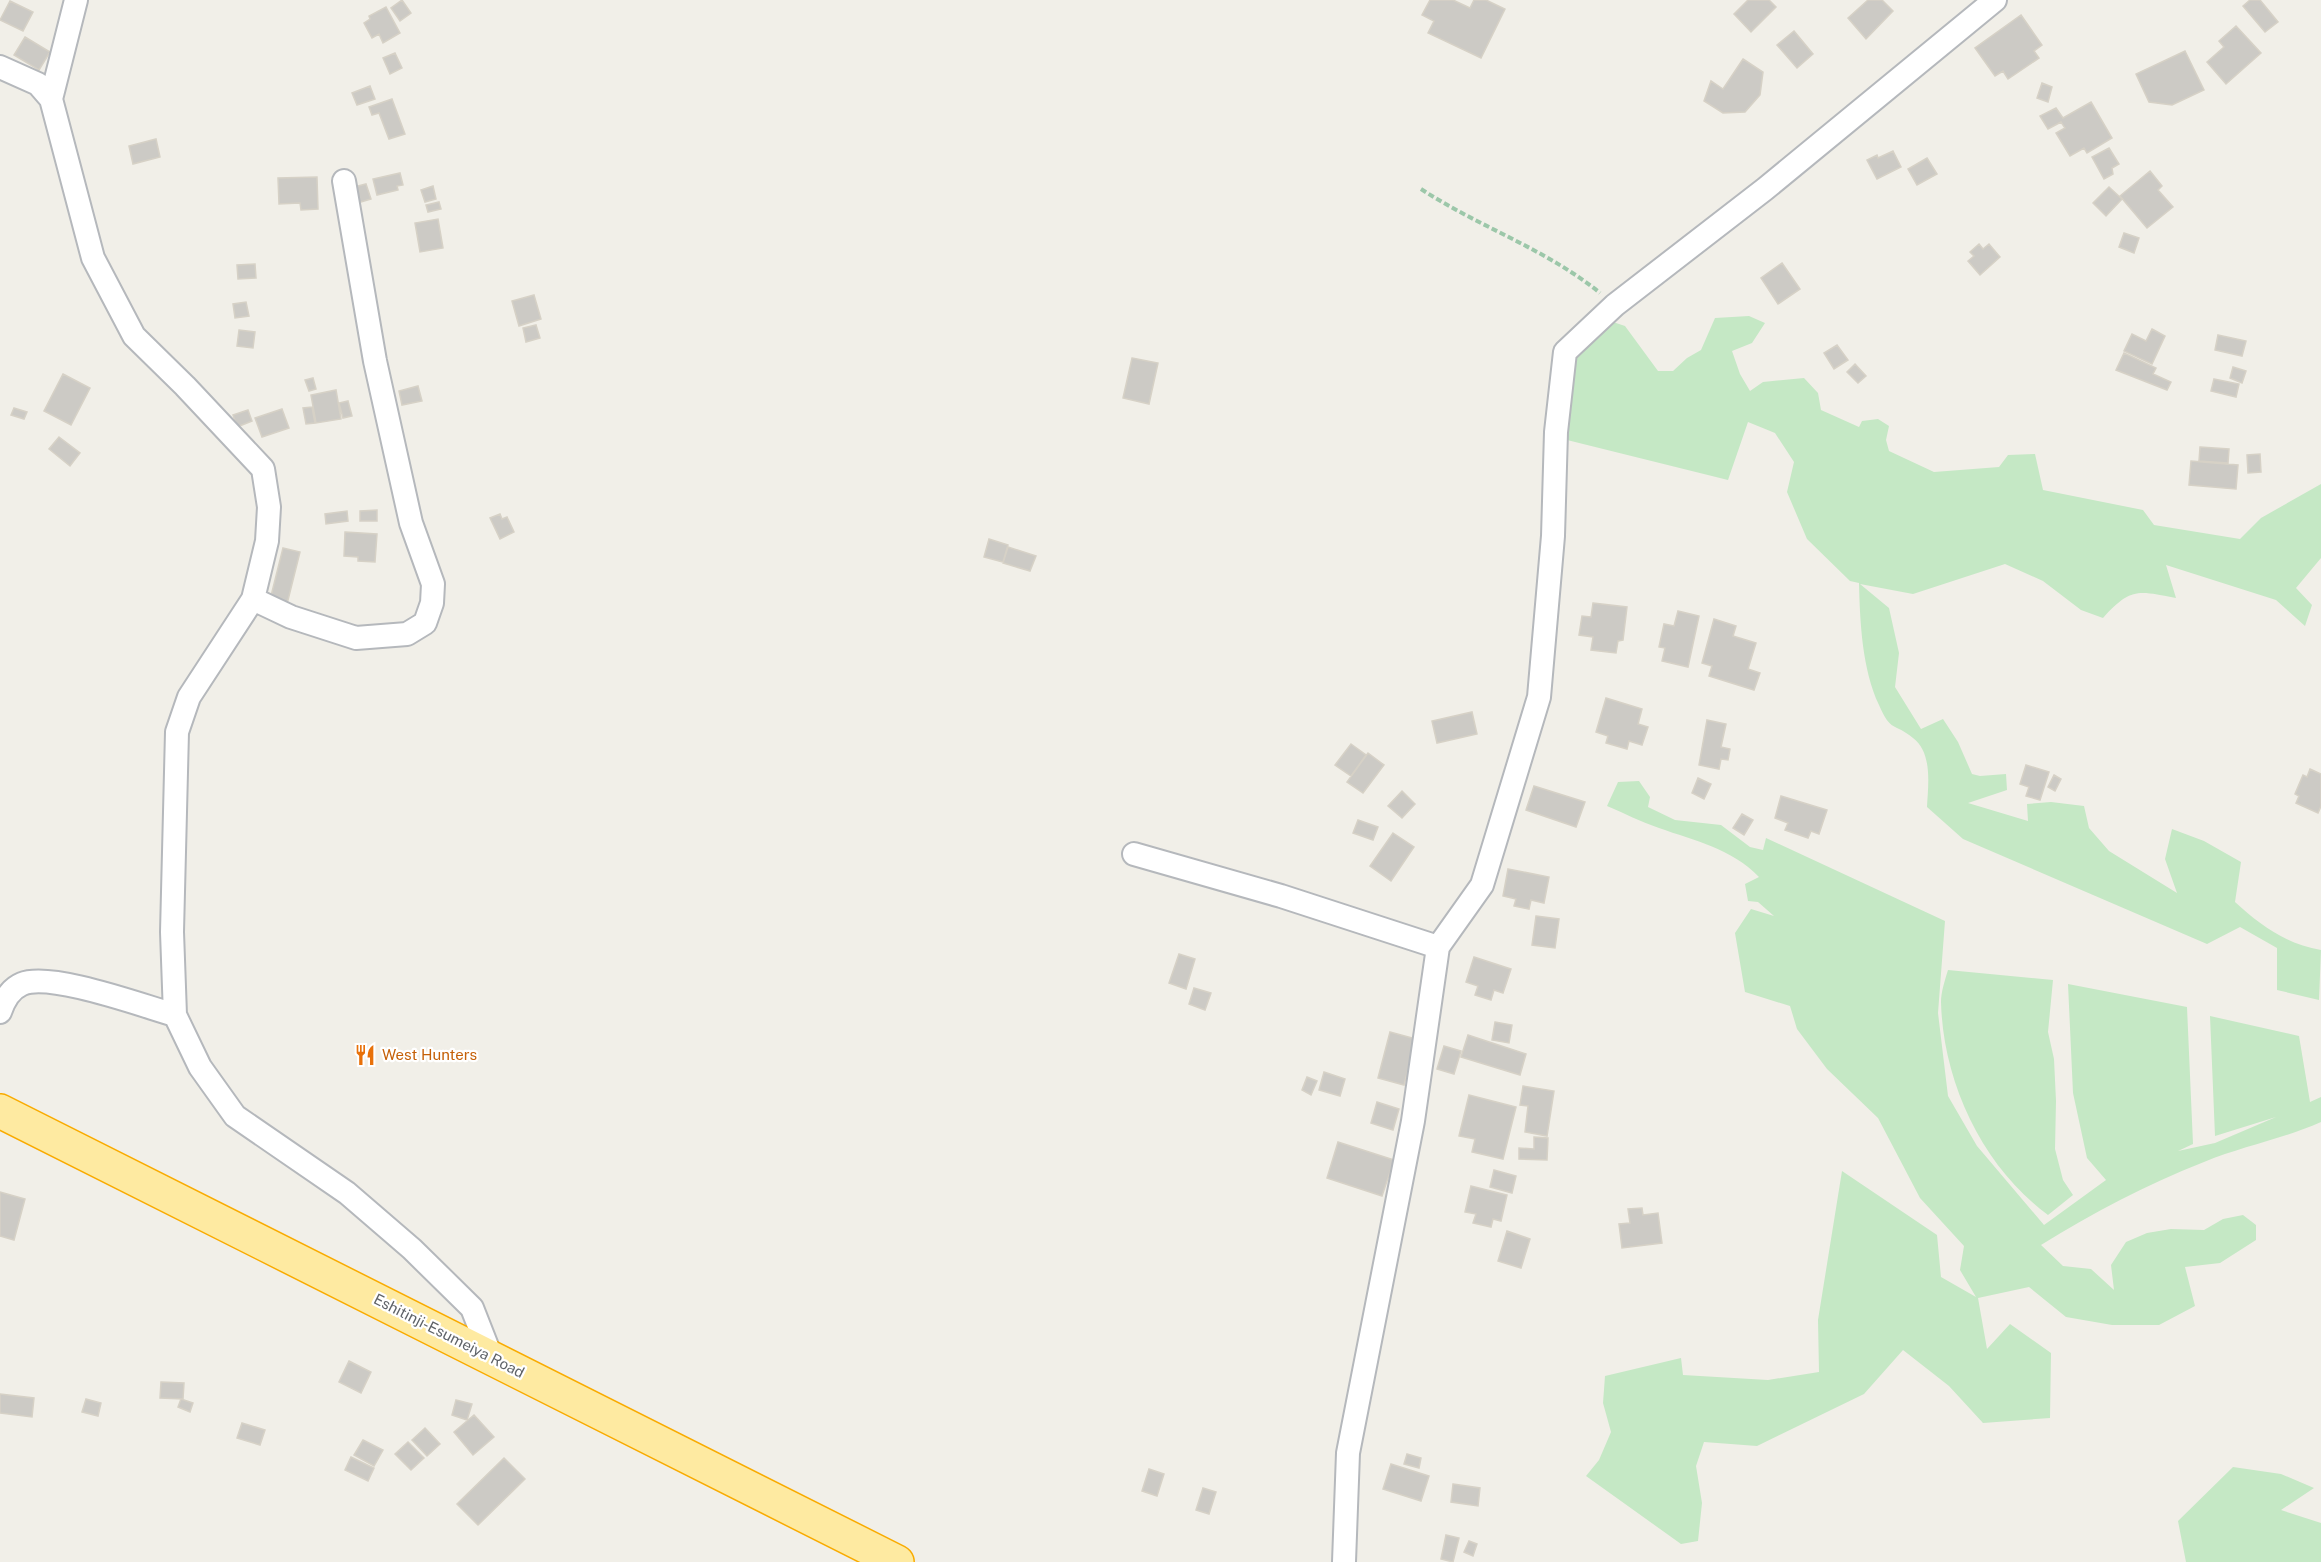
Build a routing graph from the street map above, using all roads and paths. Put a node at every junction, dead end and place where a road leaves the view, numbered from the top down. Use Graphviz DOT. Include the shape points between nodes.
graph roads {
  1 [pos="76,0"];
  2 [pos="1995,0"];
  3 [pos="0,67"];
  4 [pos="51,99"];
  5 [pos="344,181"];
  6 [pos="1422,189"];
  7 [pos="1615,305"];
  8 [pos="253,599"];
  9 [pos="1134,854"];
  10 [pos="1438,947"];
  11 [pos="0,1012"];
  12 [pos="175,1015"];
  13 [pos="0,1111"];
  14 [pos="492,1359"];
  15 [pos="897,1562"];
  16 [pos="1344,1562"];
  1 -- 4 [label="street"];
  2 -- 7 [label="street" via="1765,189"];
  3 -- 4 [label="street" via="38,84"];
  4 -- 8 [label="street" via="93,258 134,336 263,469 269,507 267,541"];
  5 -- 8 [label="street" via="375,361 411,523 433,584 432,603 425,623 407,634 356,638 291,617"];
  6 -- 7 [label="path" via="1547,256"];
  7 -- 10 [label="street" via="1565,352 1539,697 1482,885"];
  8 -- 12 [label="street" via="189,697 177,732 172,932"];
  9 -- 10 [label="street"];
  10 -- 16 [label="street" via="1413,1121 1348,1453"];
  11 -- 12 [label="street" via="12,990 25,983 71,984"];
  12 -- 14 [label="street" via="200,1067 235,1116 347,1193 412,1249 472,1308"];
  13 -- 14 [label="highway, Eshitinji-Esumeiya Road"];
  14 -- 15 [label="highway, Eshitinji-Esumeiya Road"];
}
